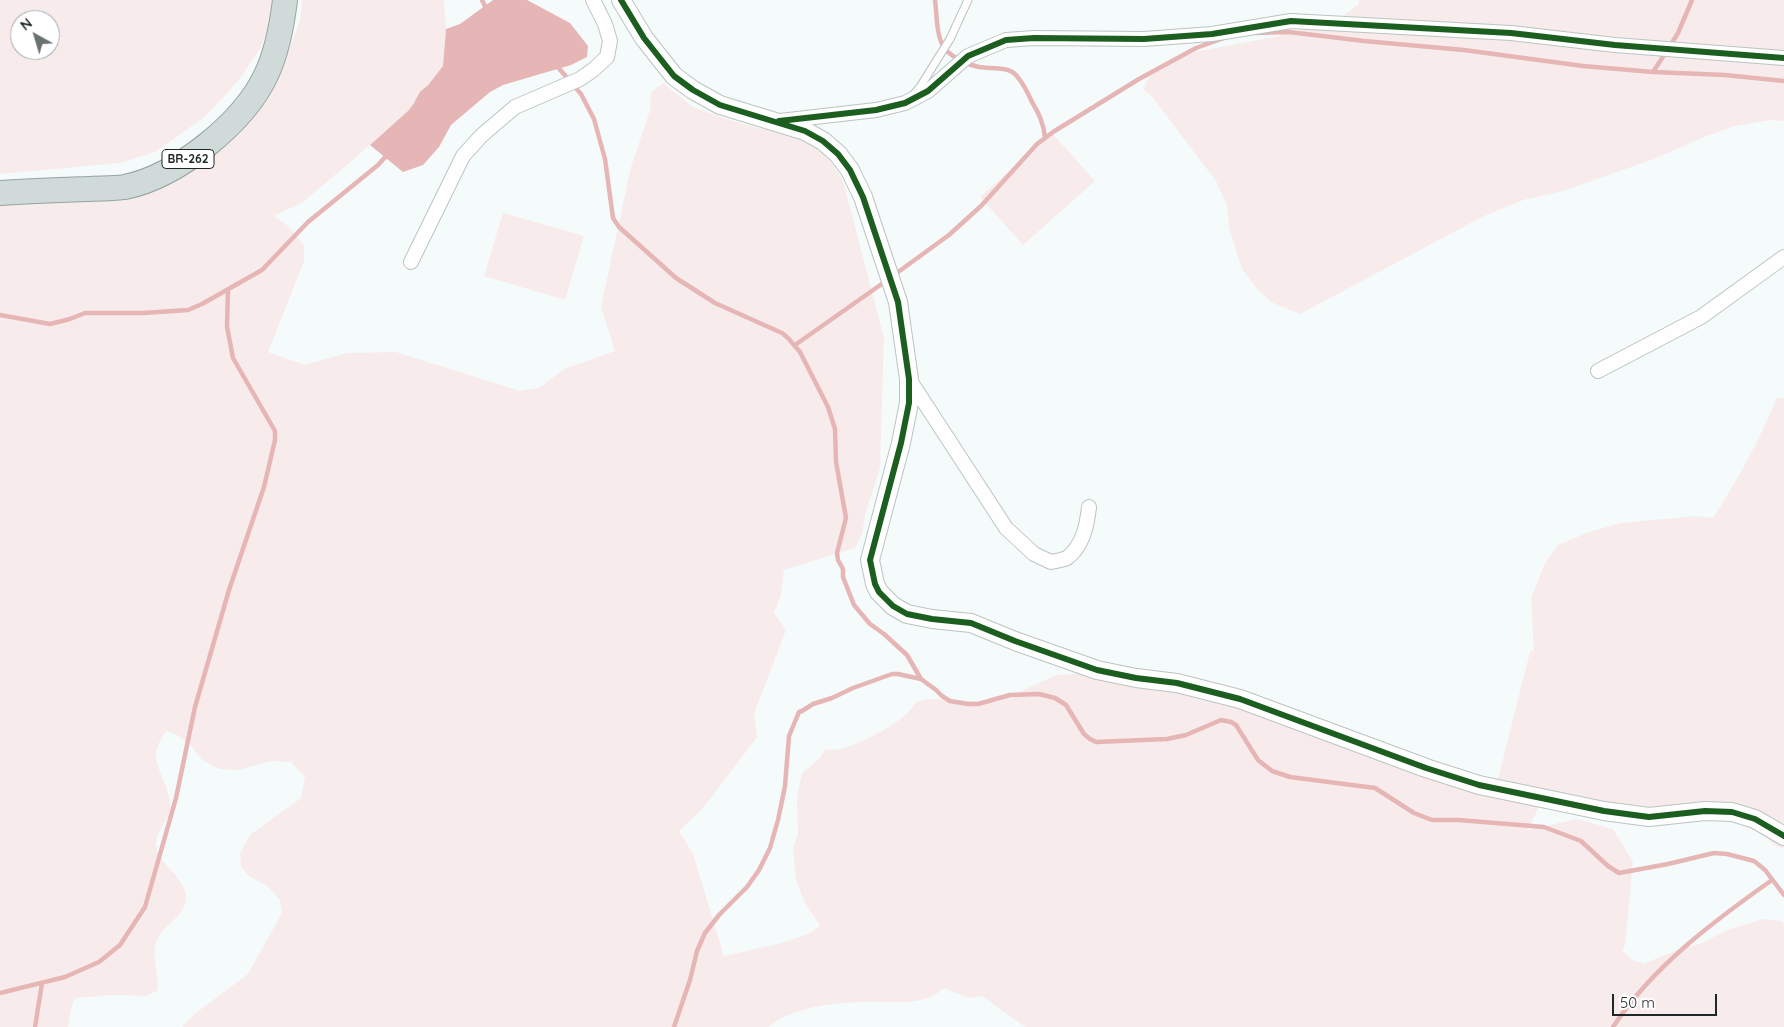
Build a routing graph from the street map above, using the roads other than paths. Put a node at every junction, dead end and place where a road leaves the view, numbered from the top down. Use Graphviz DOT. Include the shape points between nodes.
graph roads {
  1 [pos="285,0"];
  2 [pos="593,0"];
  3 [pos="621,0"];
  4 [pos="968,0"];
  5 [pos="1784,58"];
  6 [pos="905,103"];
  7 [pos="774,122"];
  8 [pos="0,193"];
  9 [pos="1784,257"];
  10 [pos="411,262"];
  11 [pos="1598,371"];
  12 [pos="909,379"];
  13 [pos="1089,507"];
  14 [pos="1784,836"];
  1 -- 8 [label="highway, BR-262" via="282,24 266,74 245,107 211,142 190,158 161,175 125,187"];
  2 -- 10 [label="street" via="610,41 607,57 580,79 515,107 481,136 463,156"];
  3 -- 7 [label="street" via="644,38 674,76 720,105"];
  4 -- 6 [label="lane" via="935,63"];
  5 -- 6 [label="street" via="1511,33 1291,21 1212,34 1144,39 1006,40 968,56 928,91"];
  6 -- 7 [label="street" via="876,110"];
  7 -- 12 [label="street" via="824,141 850,170 863,197 898,302"];
  9 -- 11 [label="street" via="1701,317"];
  12 -- 13 [label="street" via="1006,528 1034,554 1051,562 1066,558 1087,528"];
  12 -- 14 [label="street" via="901,443 870,560 879,592 892,606 907,614 971,623 1097,670 1177,683 1240,699 1479,785 1649,817 1705,811 1732,812 1755,819"];
}
